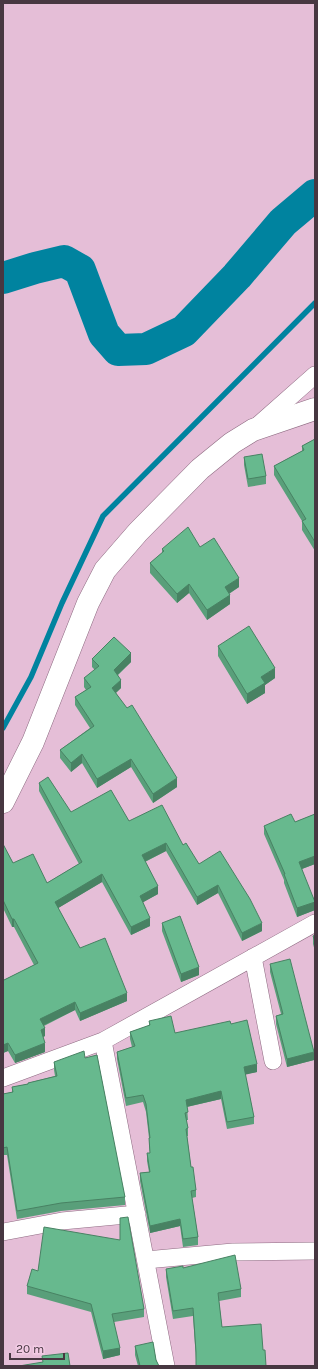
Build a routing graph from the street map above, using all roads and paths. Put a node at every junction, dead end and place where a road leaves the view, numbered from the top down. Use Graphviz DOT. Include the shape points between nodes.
graph roads {
  1 [pos="315,374"];
  2 [pos="315,409"];
  3 [pos="253,430"];
  4 [pos="3,802"];
  5 [pos="315,923"];
  6 [pos="253,957"];
  7 [pos="103,1041"];
  8 [pos="273,1061"];
  9 [pos="3,1078"];
  10 [pos="137,1214"];
  11 [pos="3,1232"];
  12 [pos="315,1251"];
  13 [pos="146,1260"];
  14 [pos="166,1366"];
  1 -- 3 [label="street"];
  2 -- 3 [label="street"];
  3 -- 4 [label="street" via="200,469 138,532 106,570 88,602 33,742"];
  5 -- 6 [label="street"];
  6 -- 7 [label="street"];
  6 -- 8 [label="street"];
  7 -- 9 [label="street"];
  7 -- 10 [label="street"];
  10 -- 11 [label="street" via="62,1220"];
  10 -- 13 [label="street"];
  12 -- 13 [label="street" via="233,1252"];
  13 -- 14 [label="street"];
}
